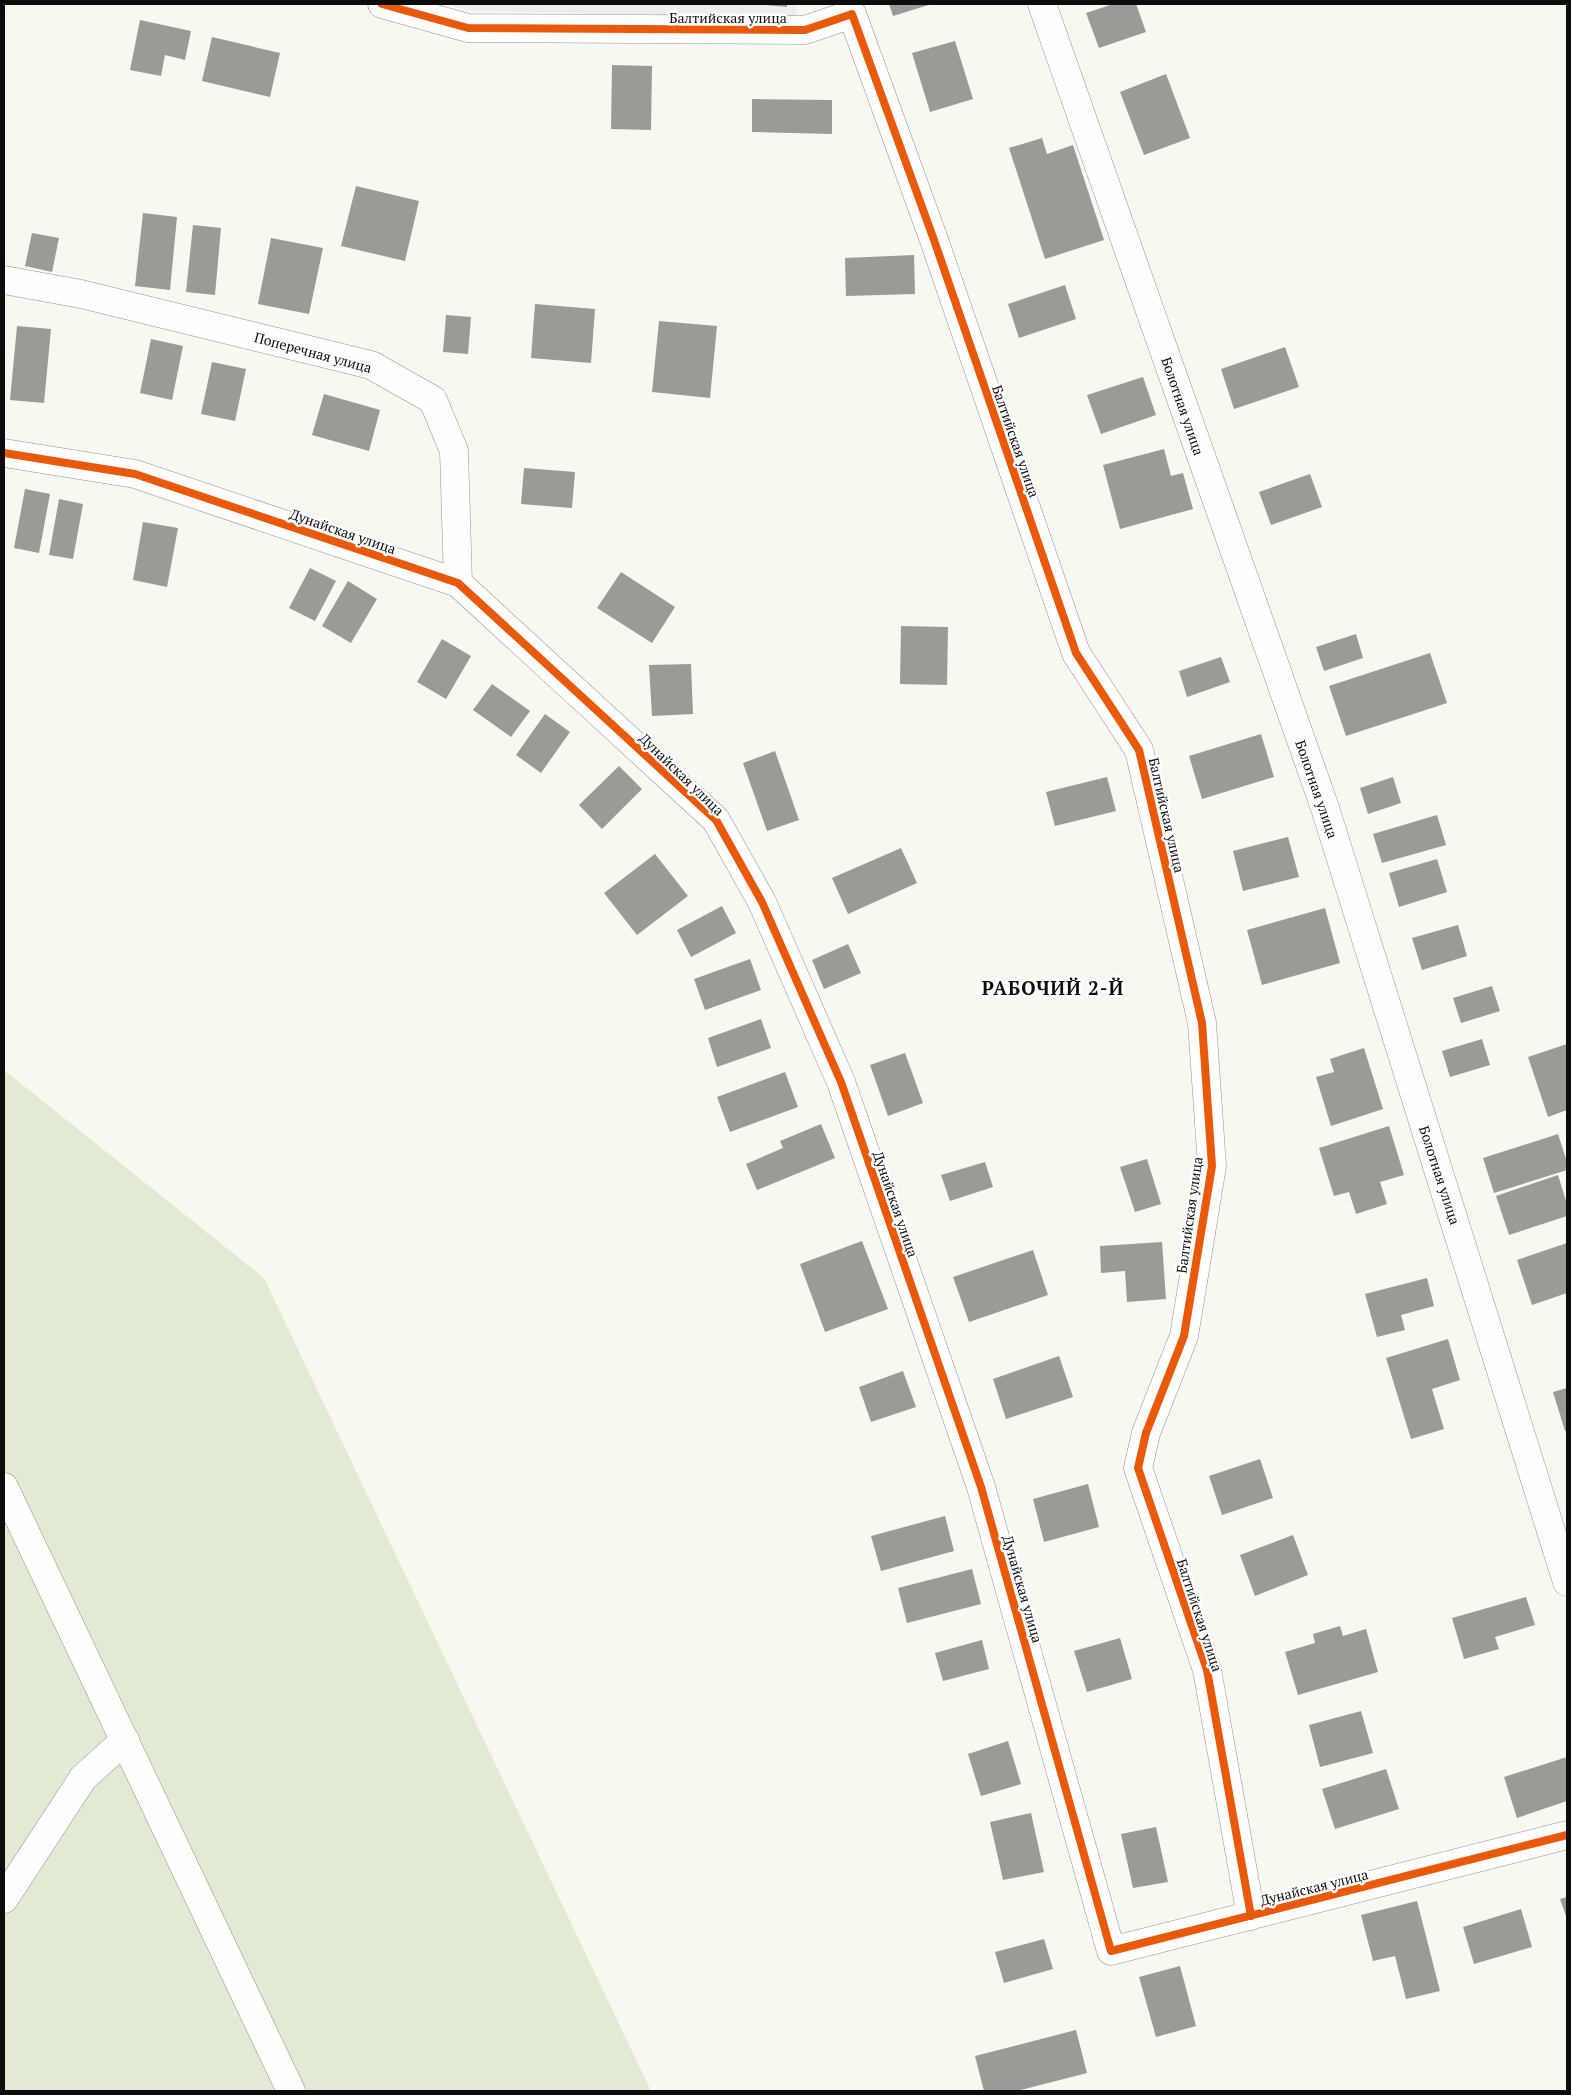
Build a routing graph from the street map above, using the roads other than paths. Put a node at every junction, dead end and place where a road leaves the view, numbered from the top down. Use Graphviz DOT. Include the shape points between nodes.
graph roads {
  1 [pos="382,4"];
  2 [pos="1042,4"];
  3 [pos="851,9"];
  4 [pos="4,280"];
  5 [pos="4,453"];
  6 [pos="458,583"];
  7 [pos="4,1487"];
  8 [pos="1567,1582"];
  9 [pos="125,1740"];
  10 [pos="1567,1835"];
  11 [pos="4,1899"];
  12 [pos="1251,1916"];
  13 [pos="291,2091"];
  1 -- 3 [label="street, Балтийская улица" via="468,28 804,30"];
  2 -- 8 [label="street, Болотная улица" via="1324,808"];
  3 -- 12 [label="street, Балтийская улица" via="1076,653 1139,750 1202,1023 1212,1166 1184,1336 1146,1433 1138,1468 1207,1670"];
  4 -- 6 [label="street, Поперечная улица" via="81,294 371,366 433,400 454,451"];
  5 -- 6 [label="street, Дунайская улица" via="134,474"];
  6 -- 12 [label="street, Дунайская улица" via="716,820 762,902 841,1082 981,1486 1112,1951"];
  7 -- 9 [label="street"];
  9 -- 11 [label="street" via="83,1778"];
  9 -- 13 [label="street"];
  10 -- 12 [label="street, Дунайская улица"];
}
